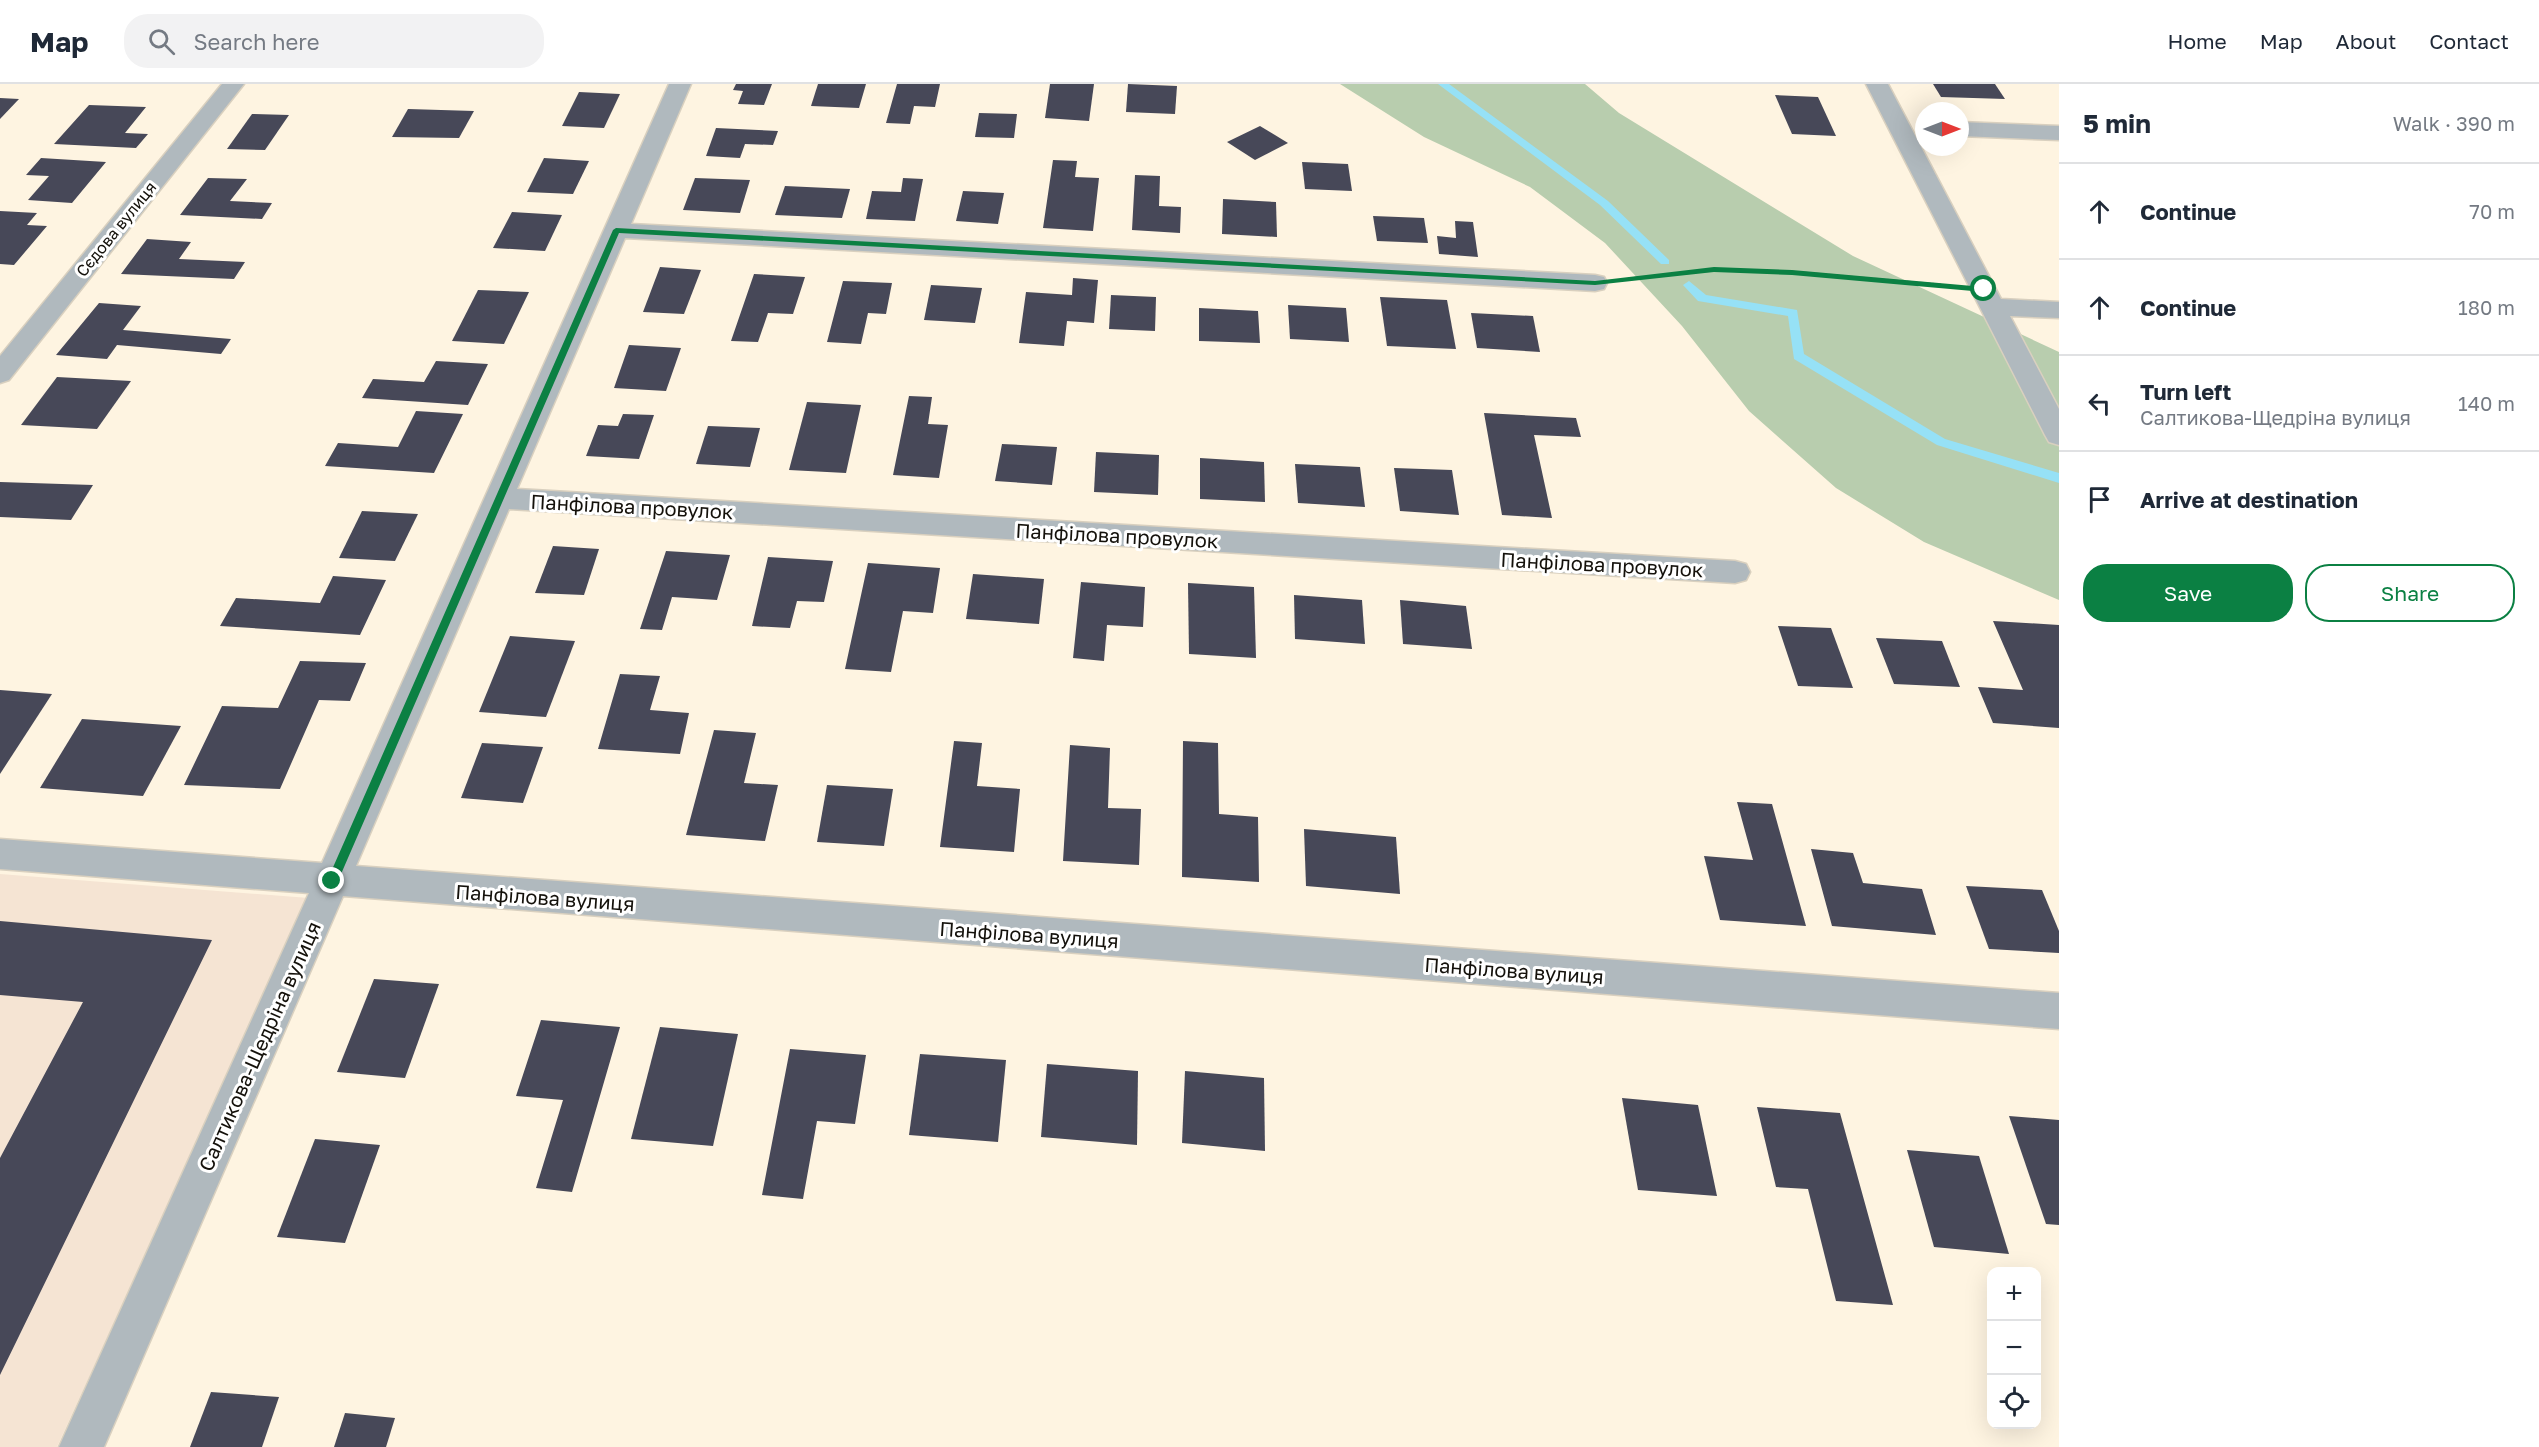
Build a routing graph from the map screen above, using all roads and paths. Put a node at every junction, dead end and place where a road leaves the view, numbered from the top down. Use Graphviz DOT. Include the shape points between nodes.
graph roads {
  1 [pos="233,84"];
  2 [pos="680,84"];
  3 [pos="1877,84"];
  4 [pos="1901,127"];
  5 [pos="1915,128"];
  6 [pos="1969,129"];
  7 [pos="2059,133"];
  8 [pos="616,230"];
  9 [pos="1595,283"];
  10 [pos="1989,298"];
  11 [pos="2059,310"];
  12 [pos="3,366"];
  13 [pos="2059,435"];
  14 [pos="499,498"];
  15 [pos="1734,572"];
  16 [pos="0,854"];
  17 [pos="332,881"];
  18 [pos="2059,1011"];
  19 [pos="81,1447"];
  1 -- 12 [label="street, Сєдова вулиця"];
  2 -- 8 [label="street, Салтикова-Щедріна вулиця"];
  3 -- 4 [label="street"];
  4 -- 5 [label="street"];
  4 -- 10 [label="street"];
  6 -- 7 [label="street"];
  8 -- 9 [label="street"];
  8 -- 14 [label="street, Салтикова-Щедріна вулиця"];
  9 -- 10 [label="path" via="1714,270 1792,272"];
  10 -- 11 [label="street"];
  10 -- 13 [label="street"];
  14 -- 15 [label="street, Панфілова провулок"];
  14 -- 17 [label="street, Салтикова-Щедріна вулиця"];
  16 -- 17 [label="street, Панфілова вулиця"];
  17 -- 18 [label="street, Панфілова вулиця"];
  17 -- 19 [label="street, Салтикова-Щедріна вулиця"];
}
